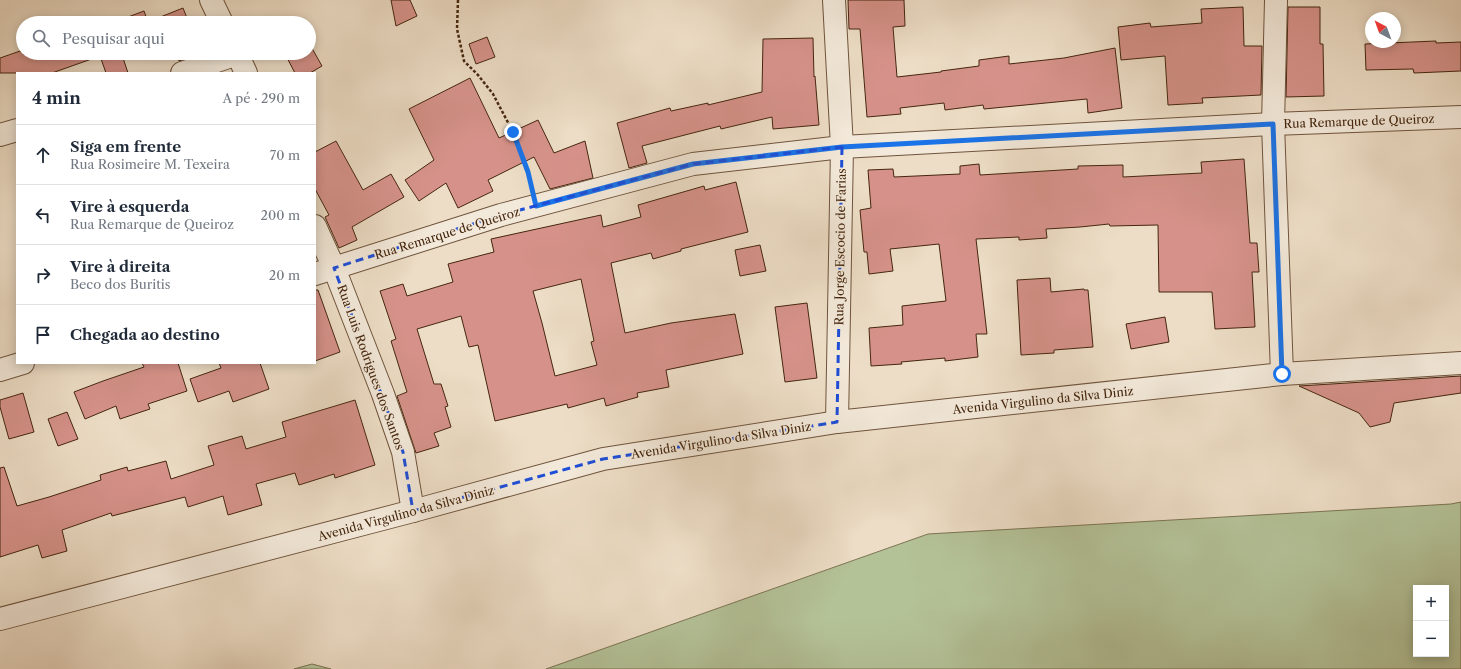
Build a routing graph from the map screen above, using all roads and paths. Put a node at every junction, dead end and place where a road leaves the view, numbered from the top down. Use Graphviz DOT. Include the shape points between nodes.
graph roads {
  1 [pos="211,0"];
  2 [pos="458,0"];
  3 [pos="834,0"];
  4 [pos="1276,0"];
  5 [pos="219,16"];
  6 [pos="240,60"];
  7 [pos="186,72"];
  8 [pos="1461,117"];
  9 [pos="1273,124"];
  10 [pos="16,130"];
  11 [pos="0,135"];
  12 [pos="842,147"];
  13 [pos="536,206"];
  14 [pos="316,231"];
  15 [pos="324,271"];
  16 [pos="1461,363"];
  17 [pos="20,364"];
  18 [pos="0,370"];
  19 [pos="1282,374"];
  20 [pos="837,422"];
  21 [pos="413,512"];
  22 [pos="0,619"];
  1 -- 5 [label="street"];
  2 -- 13 [label="path" via="457,29 464,61 493,94 513,132 528,172"];
  3 -- 12 [label="street, Rua Jorge Escocio de Farias"];
  4 -- 9 [label="street"];
  6 -- 7 [label="street"];
  8 -- 9 [label="street, Rua Remarque de Queiroz"];
  9 -- 12 [label="street, Rua Remarque de Queiroz"];
  9 -- 19 [label="street"];
  10 -- 11 [label="street"];
  12 -- 13 [label="street, Rua Remarque de Queiroz" via="693,164"];
  12 -- 20 [label="street, Rua Jorge Escocio de Farias"];
  13 -- 15 [label="street, Rua Remarque de Queiroz"];
  14 -- 15 [label="street, Rua Luis Rodrigues dos Santos"];
  15 -- 21 [label="street, Rua Luis Rodrigues dos Santos" via="383,394 403,452"];
  16 -- 19 [label="street, Avenida Virgulino da Silva Diniz"];
  17 -- 18 [label="street"];
  19 -- 20 [label="street, Avenida Virgulino da Silva Diniz"];
  20 -- 21 [label="street, Avenida Virgulino da Silva Diniz" via="603,459"];
  21 -- 22 [label="street, Avenida Virgulino da Silva Diniz"];
}
